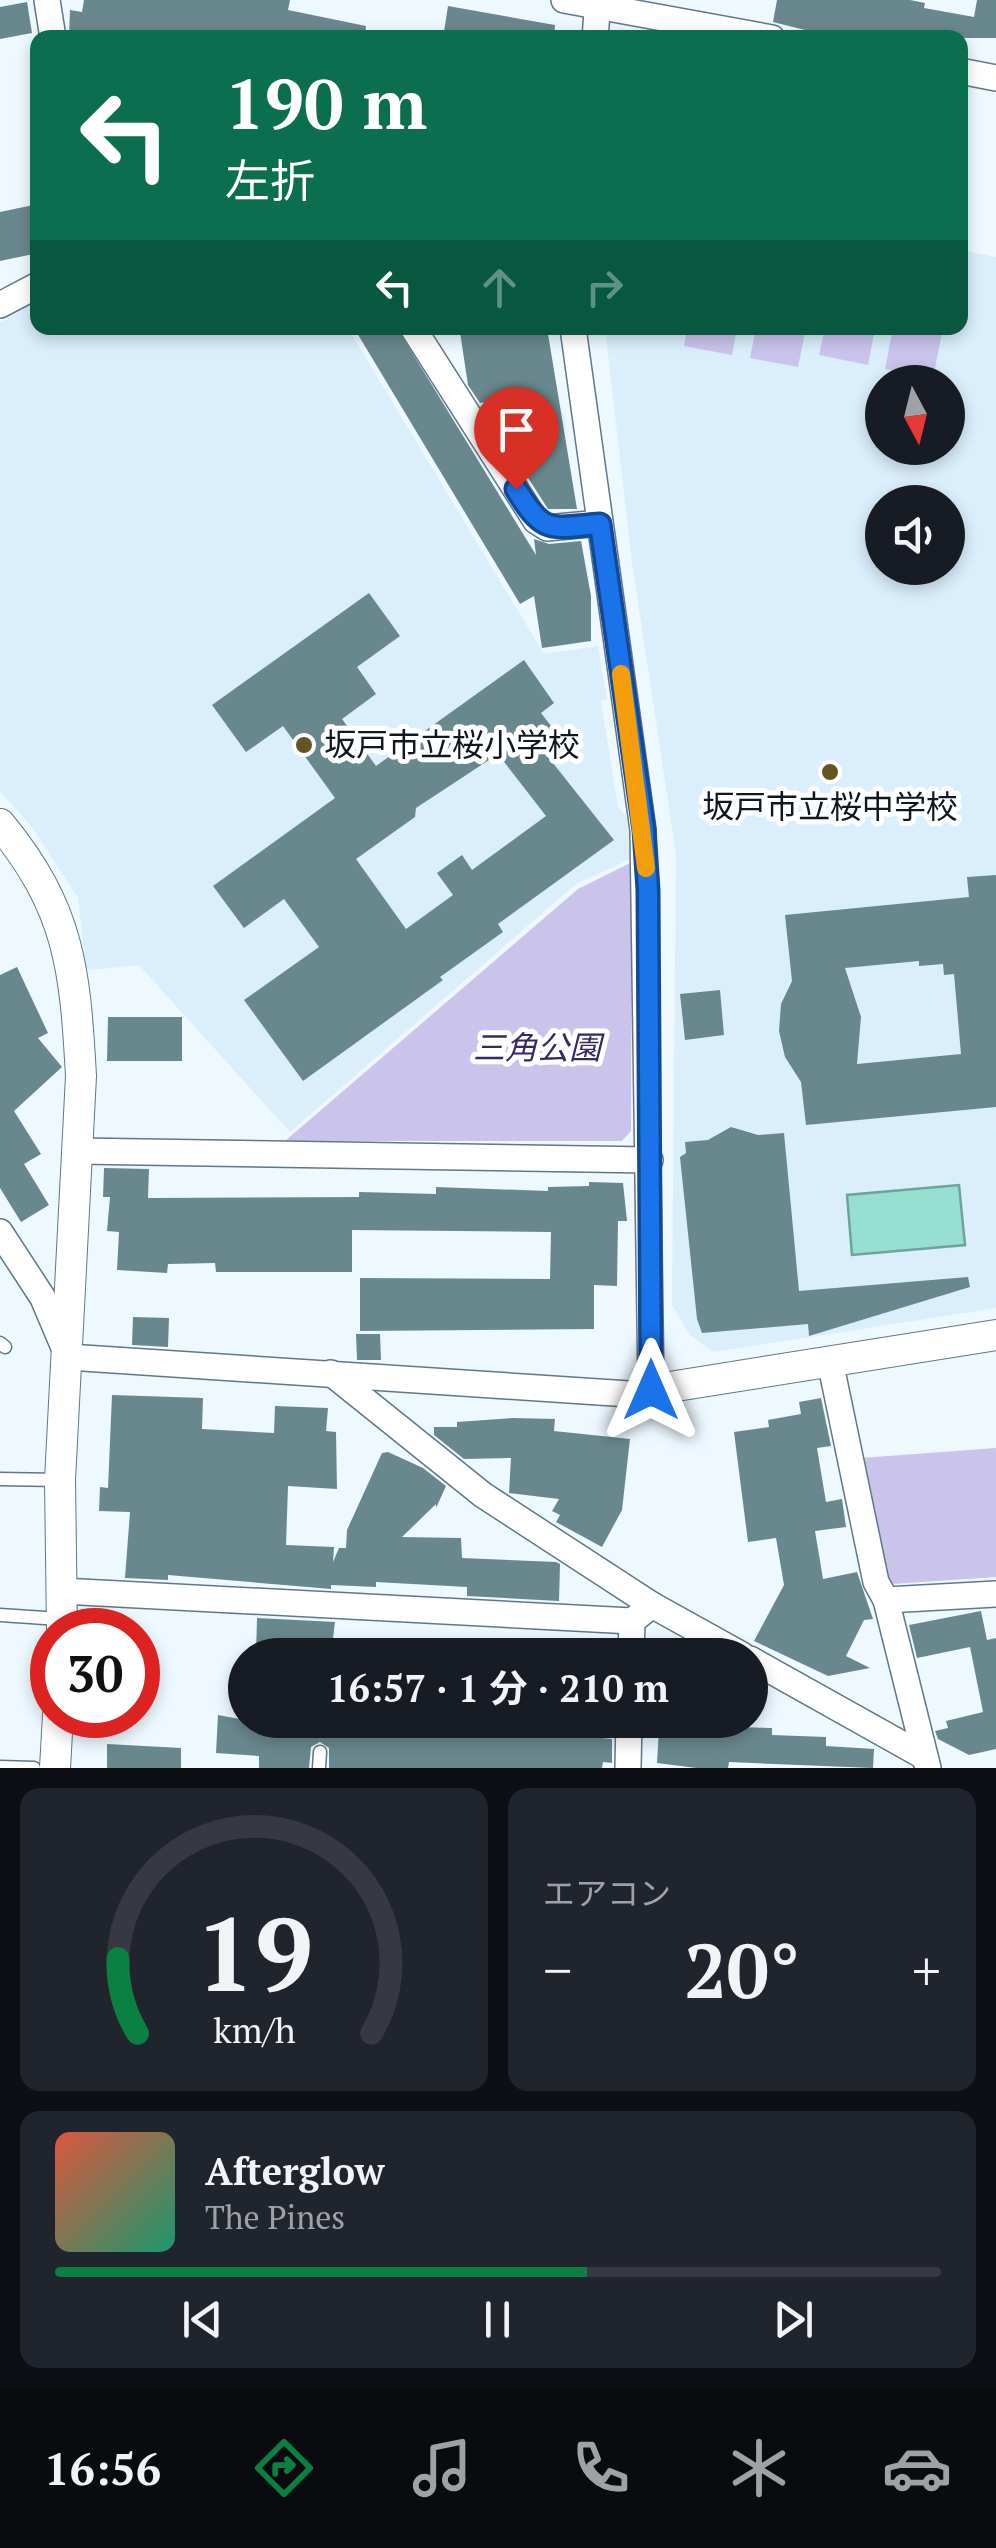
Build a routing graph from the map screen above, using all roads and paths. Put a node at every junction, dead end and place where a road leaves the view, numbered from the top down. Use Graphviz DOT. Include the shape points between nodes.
graph roads {
  1 [pos="47,0"];
  2 [pos="564,0"];
  3 [pos="597,3"];
  4 [pos="53,30"];
  5 [pos="595,30"];
  6 [pos="732,30"];
  7 [pos="968,73"];
  8 [pos="996,78"];
  9 [pos="30,289"];
  10 [pos="0,305"];
  11 [pos="418,335"];
  12 [pos="574,335"];
  13 [pos="600,524"];
  14 [pos="0,824"];
  15 [pos="78,1151"];
  16 [pos="650,1160"];
  17 [pos="0,1232"];
  18 [pos="996,1335"];
  19 [pos="68,1357"];
  20 [pos="830,1360"];
  21 [pos="331,1373"];
  22 [pos="651,1390"];
  23 [pos="0,1478"];
  24 [pos="60,1480"];
  25 [pos="996,1594"];
  26 [pos="886,1600"];
  27 [pos="62,1608"];
  28 [pos="160,1613"];
  29 [pos="642,1613"];
  30 [pos="30,1615"];
  31 [pos="0,1616"];
  32 [pos="635,1638"];
  33 [pos="702,1638"];
  34 [pos="768,1669"];
  35 [pos="57,1738"];
  36 [pos="629,1738"];
  37 [pos="320,1752"];
  38 [pos="927,1762"];
  39 [pos="0,1767"];
  40 [pos="34,1768"];
  41 [pos="56,1768"];
  42 [pos="319,1768"];
  43 [pos="628,1768"];
  1 -- 4 [label="street"];
  2 -- 3 [label="street"];
  3 -- 5 [label="street"];
  3 -- 6 [label="street"];
  7 -- 8 [label="street"];
  9 -- 10 [label="street"];
  11 -- 13 [label="street" via="536,521 547,528"];
  12 -- 13 [label="street"];
  13 -- 16 [label="street" via="644,830"];
  14 -- 15 [label="street" via="49,891 62,926 78,1024"];
  15 -- 16 [label="street"];
  15 -- 19 [label="street"];
  16 -- 22 [label="street"];
  17 -- 19 [label="street" via="43,1298"];
  18 -- 20 [label="street"];
  19 -- 21 [label="street"];
  19 -- 24 [label="street"];
  20 -- 22 [label="street"];
  20 -- 26 [label="street" via="876,1582"];
  21 -- 22 [label="street" via="628,1394"];
  21 -- 29 [label="street"];
  23 -- 24 [label="lane"];
  24 -- 27 [label="street"];
  25 -- 26 [label="street"];
  26 -- 38 [label="street"];
  28 -- 29 [label="street"];
  29 -- 32 [label="street"];
  29 -- 33 [label="street"];
  30 -- 31 [label="lane"];
  34 -- 38 [label="street"];
  35 -- 41 [label="street"];
  36 -- 43 [label="street"];
  37 -- 42 [label="lane"];
  39 -- 40 [label="lane"];
}
